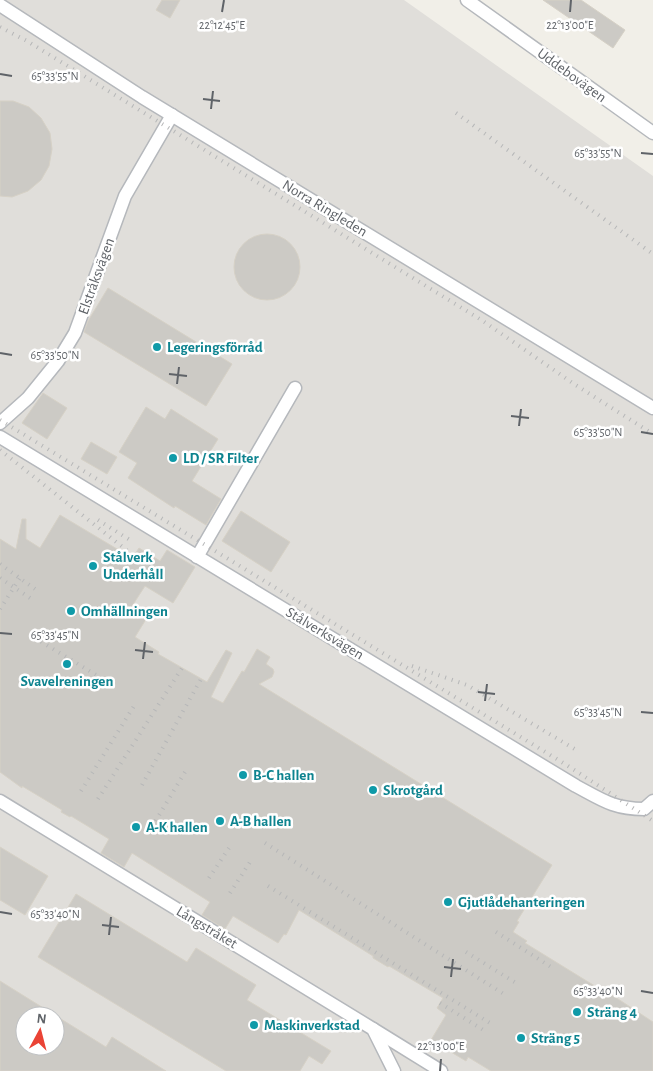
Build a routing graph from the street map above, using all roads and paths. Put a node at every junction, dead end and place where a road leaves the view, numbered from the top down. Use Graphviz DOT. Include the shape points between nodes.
graph roads {
  1 [pos="467,0"];
  2 [pos="0,5"];
  3 [pos="172,115"];
  4 [pos="653,133"];
  5 [pos="295,388"];
  6 [pos="653,408"];
  7 [pos="0,423"];
  8 [pos="0,438"];
  9 [pos="197,556"];
  10 [pos="0,801"];
  11 [pos="653,801"];
  12 [pos="373,1028"];
  13 [pos="394,1071"];
  14 [pos="441,1071"];
  1 -- 4 [label="street, Uddebovägen"];
  2 -- 3 [label="street, Norra Ringleden"];
  3 -- 6 [label="street, Norra Ringleden"];
  3 -- 7 [label="street, Elstråksvägen" via="125,196 75,333 58,361 28,398"];
  5 -- 9 [label="street"];
  8 -- 9 [label="street, Stålverksvägen"];
  9 -- 11 [label="street, Stålverksvägen" via="607,803 628,809 644,809"];
  10 -- 12 [label="street, Långstråket"];
  12 -- 13 [label="street"];
  12 -- 14 [label="street, Långstråket"];
}
